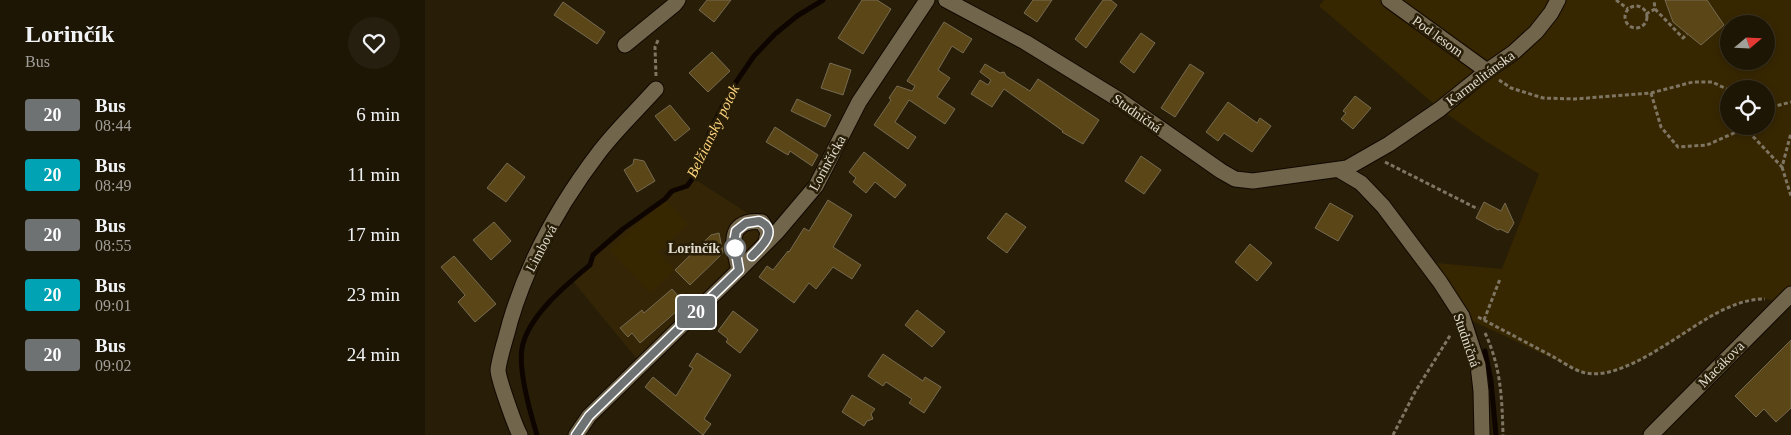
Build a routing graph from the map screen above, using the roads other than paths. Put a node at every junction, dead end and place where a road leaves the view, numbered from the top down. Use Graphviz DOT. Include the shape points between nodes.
graph roads {
  1 [pos="678,0"];
  2 [pos="927,0"];
  3 [pos="946,0"];
  4 [pos="1389,0"];
  5 [pos="1558,0"];
  6 [pos="625,45"];
  7 [pos="1487,71"];
  8 [pos="656,89"];
  9 [pos="1389,144"];
  10 [pos="1339,170"];
  11 [pos="766,242"];
  12 [pos="739,270"];
  13 [pos="1786,299"];
  14 [pos="519,435"];
  15 [pos="576,435"];
  16 [pos="1482,435"];
  17 [pos="1651,435"];
  1 -- 6 [label="street"];
  2 -- 11 [label="street, Lorinčícka" via="859,102 816,186"];
  3 -- 10 [label="street, Studničná" via="1025,42 1121,101 1235,179 1253,181"];
  4 -- 7 [label="street, Pod lesom"];
  5 -- 7 [label="street, Karmelitánska" via="1536,32"];
  7 -- 9 [label="street, Karmelitánska"];
  8 -- 14 [label="street, Limbová" via="601,150 580,180 534,258 522,285 498,371"];
  9 -- 10 [label="street, Studničná"];
  10 -- 16 [label="street, Studničná" via="1361,183 1383,206 1462,316 1478,365"];
  11 -- 12 [label="street, Lorinčícka"];
  11 -- 12 [label="street" via="768,232 762,222 752,221 740,226 734,238"];
  12 -- 15 [label="street, Lorinčícka" via="589,416"];
  13 -- 17 [label="street, Macákova"];
}
